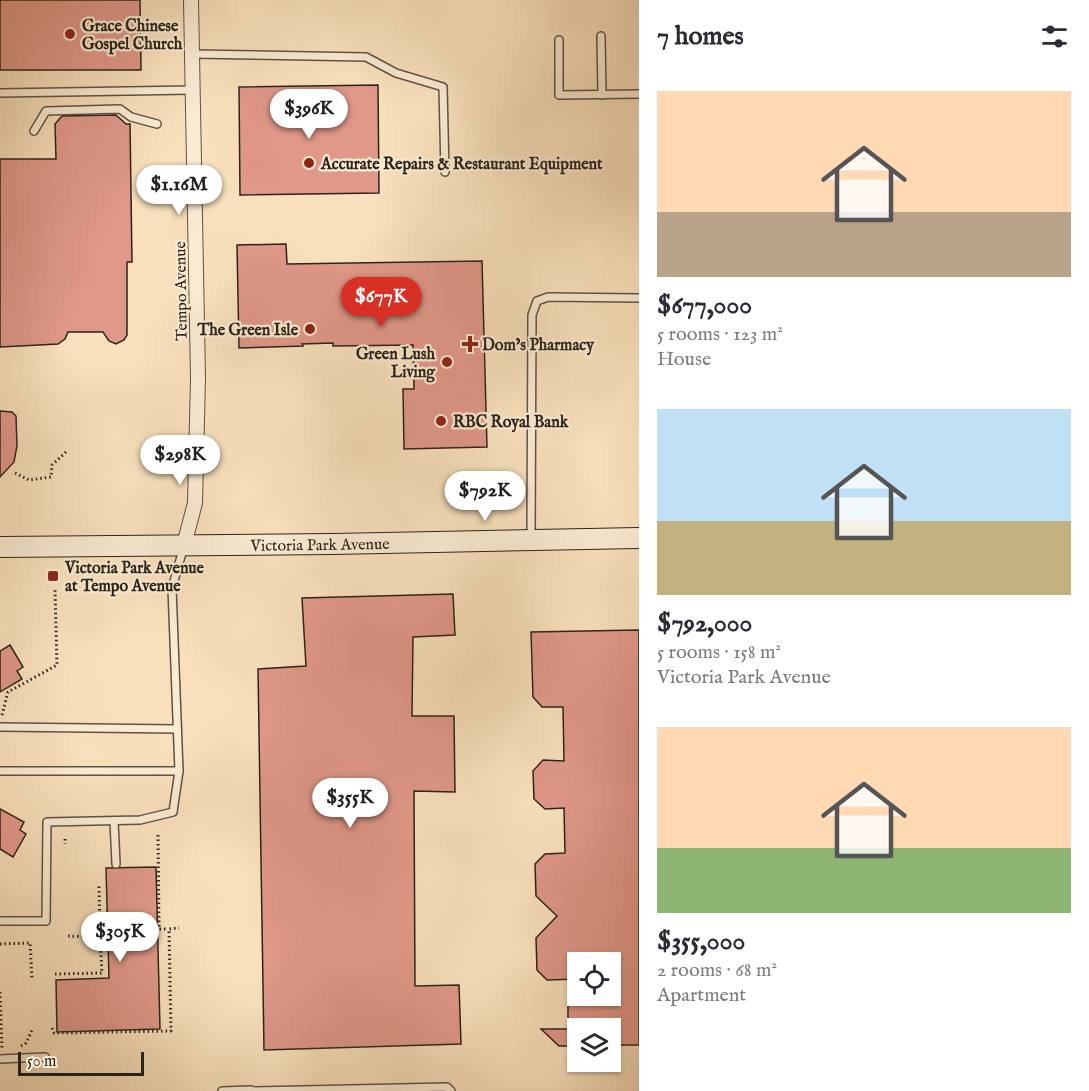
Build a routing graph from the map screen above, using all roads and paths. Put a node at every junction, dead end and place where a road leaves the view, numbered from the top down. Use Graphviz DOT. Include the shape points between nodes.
graph roads {
  1 [pos="191,0"];
  2 [pos="601,36"];
  3 [pos="559,40"];
  4 [pos="192,54"];
  5 [pos="193,90"];
  6 [pos="0,93"];
  7 [pos="639,94"];
  8 [pos="602,95"];
  9 [pos="157,124"];
  10 [pos="34,131"];
  11 [pos="445,172"];
  12 [pos="639,298"];
  13 [pos="66,452"];
  14 [pos="15,473"];
  15 [pos="639,538"];
  16 [pos="531,540"];
  17 [pos="184,544"];
  18 [pos="0,547"];
  19 [pos="55,590"];
  20 [pos="0,726"];
  21 [pos="177,729"];
  22 [pos="0,771"];
  23 [pos="179,771"];
  24 [pos="114,821"];
  25 [pos="158,835"];
  26 [pos="65,839"];
  27 [pos="65,844"];
  28 [pos="116,864"];
  29 [pos="99,885"];
  30 [pos="0,921"];
  31 [pos="179,928"];
  32 [pos="169,929"];
  33 [pos="68,936"];
  34 [pos="100,937"];
  35 [pos="0,944"];
  36 [pos="56,974"];
  37 [pos="32,979"];
  38 [pos="0,992"];
  39 [pos="33,1028"];
  40 [pos="52,1028"];
  41 [pos="19,1048"];
  42 [pos="10,1049"];
  43 [pos="1,1050"];
  44 [pos="45,1058"];
  45 [pos="0,1059"];
  46 [pos="251,1090"];
  47 [pos="301,1090"];
  48 [pos="222,1091"];
  49 [pos="451,1091"];
  1 -- 4 [label="street, Tempo Avenue"];
  2 -- 8 [label="lane"];
  3 -- 8 [label="lane" via="559,95"];
  4 -- 5 [label="street, Tempo Avenue"];
  4 -- 11 [label="lane" via="366,57 396,73 443,87"];
  5 -- 6 [label="lane"];
  5 -- 17 [label="street, Tempo Avenue" via="197,421 195,503"];
  7 -- 8 [label="lane"];
  9 -- 10 [label="lane" via="131,117 120,108 57,110 46,111"];
  12 -- 16 [label="lane" via="548,297 537,301 532,315"];
  13 -- 14 [label="path" via="52,465 51,477 29,480"];
  15 -- 16 [label="main road, Victoria Park Avenue"];
  16 -- 17 [label="main road, Victoria Park Avenue"];
  17 -- 18 [label="main road, Victoria Park Avenue"];
  17 -- 21 [label="lane" via="172,588"];
  19 -- 20 [label="path" via="57,665 8,692"];
  20 -- 21 [label="lane"];
  21 -- 23 [label="lane"];
  22 -- 23 [label="lane"];
  23 -- 24 [label="lane" via="173,812"];
  24 -- 28 [label="lane"];
  24 -- 30 [label="lane" via="47,822 46,921"];
  25 -- 32 [label="path" via="159,929"];
  26 -- 27 [label="path"];
  29 -- 34 [label="path"];
  31 -- 32 [label="path"];
  32 -- 40 [label="path" via="171,1031 54,1033"];
  33 -- 34 [label="path"];
  34 -- 36 [label="path" via="102,973"];
  35 -- 37 [label="path" via="30,943"];
  38 -- 43 [label="path"];
  39 -- 41 [label="path"];
  42 -- 43 [label="path"];
  44 -- 45 [label="lane"];
  46 -- 47 [label="lane"];
  46 -- 48 [label="lane"];
  47 -- 49 [label="lane" via="447,1087"];
}
